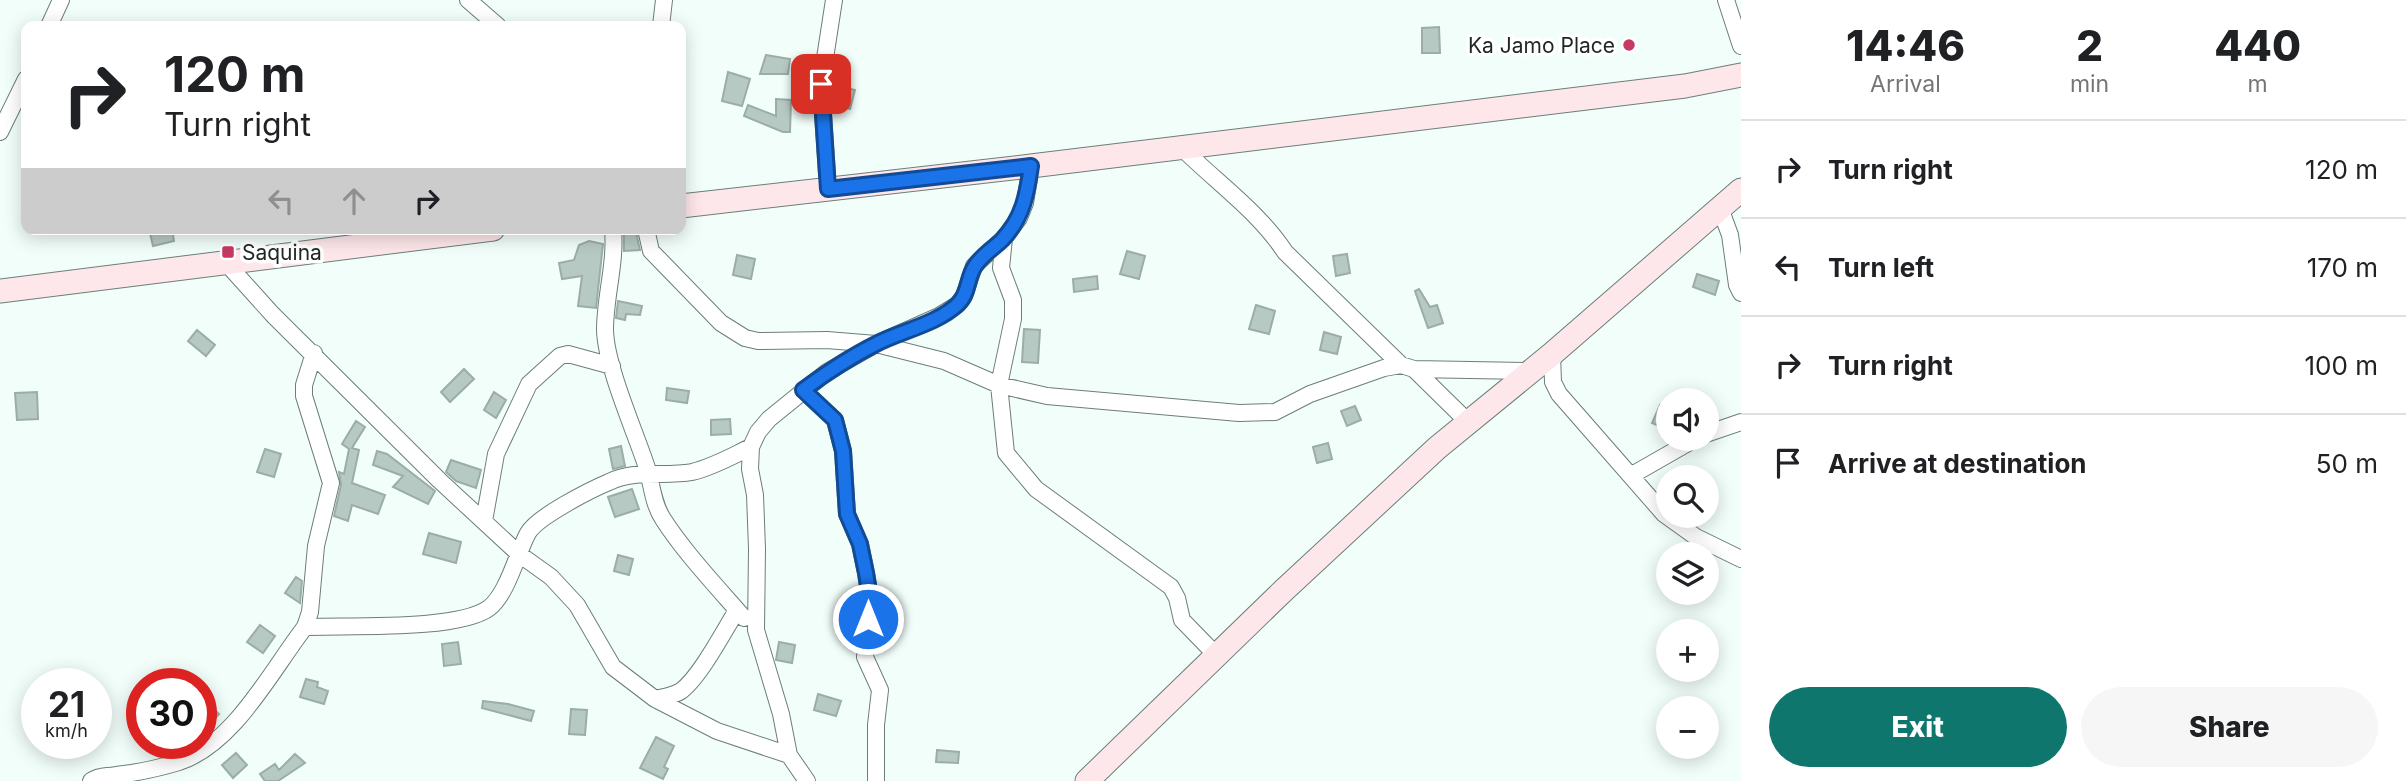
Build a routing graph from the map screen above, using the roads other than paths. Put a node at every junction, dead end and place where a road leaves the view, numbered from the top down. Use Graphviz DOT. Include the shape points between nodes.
graph roads {
  1 [pos="61,0"];
  2 [pos="468,0"];
  3 [pos="664,0"];
  4 [pos="834,0"];
  5 [pos="1726,0"];
  6 [pos="51,21"];
  7 [pos="492,21"];
  8 [pos="662,21"];
  9 [pos="1741,46"];
  10 [pos="1741,75"];
  11 [pos="21,89"];
  12 [pos="0,132"];
  13 [pos="1182,148"];
  14 [pos="1031,166"];
  15 [pos="828,189"];
  16 [pos="1741,190"];
  17 [pos="686,205"];
  18 [pos="1720,208"];
  19 [pos="447,235"];
  20 [pos="614,235"];
  21 [pos="647,235"];
  22 [pos="1004,238"];
  23 [pos="227,264"];
  24 [pos="0,291"];
  25 [pos="1741,293"];
  26 [pos="876,344"];
  27 [pos="314,353"];
  28 [pos="1552,354"];
  29 [pos="612,366"];
  30 [pos="1407,367"];
  31 [pos="1531,371"];
  32 [pos="999,385"];
  33 [pos="803,390"];
  34 [pos="1460,414"];
  35 [pos="1741,422"];
  36 [pos="1719,430"];
  37 [pos="751,447"];
  38 [pos="1674,451"];
  39 [pos="648,472"];
  40 [pos="1632,475"];
  41 [pos="484,521"];
  42 [pos="519,554"];
  43 [pos="1741,559"];
  44 [pos="737,610"];
  45 [pos="305,627"];
  46 [pos="756,630"];
  47 [pos="1216,655"];
  48 [pos="655,699"];
  49 [pos="789,755"];
  50 [pos="91,781"];
  51 [pos="807,781"];
  52 [pos="876,781"];
  53 [pos="1087,781"];
  1 -- 6 [label="street"];
  2 -- 7 [label="street"];
  3 -- 8 [label="street"];
  4 -- 15 [label="street" via="821,84"];
  5 -- 9 [label="street"];
  10 -- 13 [label="street" via="1685,86"];
  11 -- 12 [label="street"];
  13 -- 14 [label="street"];
  13 -- 30 [label="street"];
  14 -- 15 [label="street"];
  14 -- 22 [label="street" via="1026,203"];
  15 -- 17 [label="street"];
  16 -- 18 [label="street"];
  18 -- 25 [label="street"];
  18 -- 28 [label="street"];
  19 -- 23 [label="street"];
  20 -- 29 [label="street" via="605,329"];
  21 -- 26 [label="street" via="650,251 722,323 745,338"];
  22 -- 26 [label="street" via="974,266 957,305"];
  22 -- 32 [label="street" via="1001,268 1011,290 1013,320"];
  23 -- 24 [label="street"];
  23 -- 27 [label="street"];
  26 -- 32 [label="street" via="944,361"];
  26 -- 33 [label="street"];
  27 -- 41 [label="street"];
  27 -- 45 [label="street" via="304,396 331,483 316,546"];
  28 -- 31 [label="street"];
  28 -- 40 [label="street" via="1553,382 1559,394"];
  29 -- 39 [label="street"];
  29 -- 41 [label="street" via="568,354 529,384 496,454"];
  30 -- 31 [label="street"];
  30 -- 32 [label="street" via="1384,368 1310,394 1275,412 1079,401"];
  30 -- 34 [label="street"];
  31 -- 34 [label="street"];
  32 -- 47 [label="street" via="1006,453 1024,477 1171,587 1182,620"];
  33 -- 37 [label="street" via="769,419"];
  33 -- 52 [label="street" via="835,420 843,451 847,514 866,573 870,598 865,657 880,686"];
  34 -- 47 [label="street" via="1437,448"];
  35 -- 36 [label="street"];
  37 -- 39 [label="street" via="693,471"];
  37 -- 46 [label="street"];
  38 -- 40 [label="street"];
  39 -- 42 [label="street" via="611,480 537,522"];
  39 -- 44 [label="street" via="661,517"];
  40 -- 43 [label="street" via="1681,528"];
  41 -- 42 [label="street"];
  42 -- 45 [label="street" via="498,598 477,614 428,623"];
  42 -- 48 [label="street" via="577,605 612,667"];
  44 -- 46 [label="street"];
  44 -- 48 [label="street" via="694,678 682,690"];
  45 -- 50 [label="street" via="240,719 212,743 182,761"];
  46 -- 49 [label="street"];
  47 -- 53 [label="street"];
  48 -- 49 [label="street" via="717,731"];
  49 -- 51 [label="street"];
}
